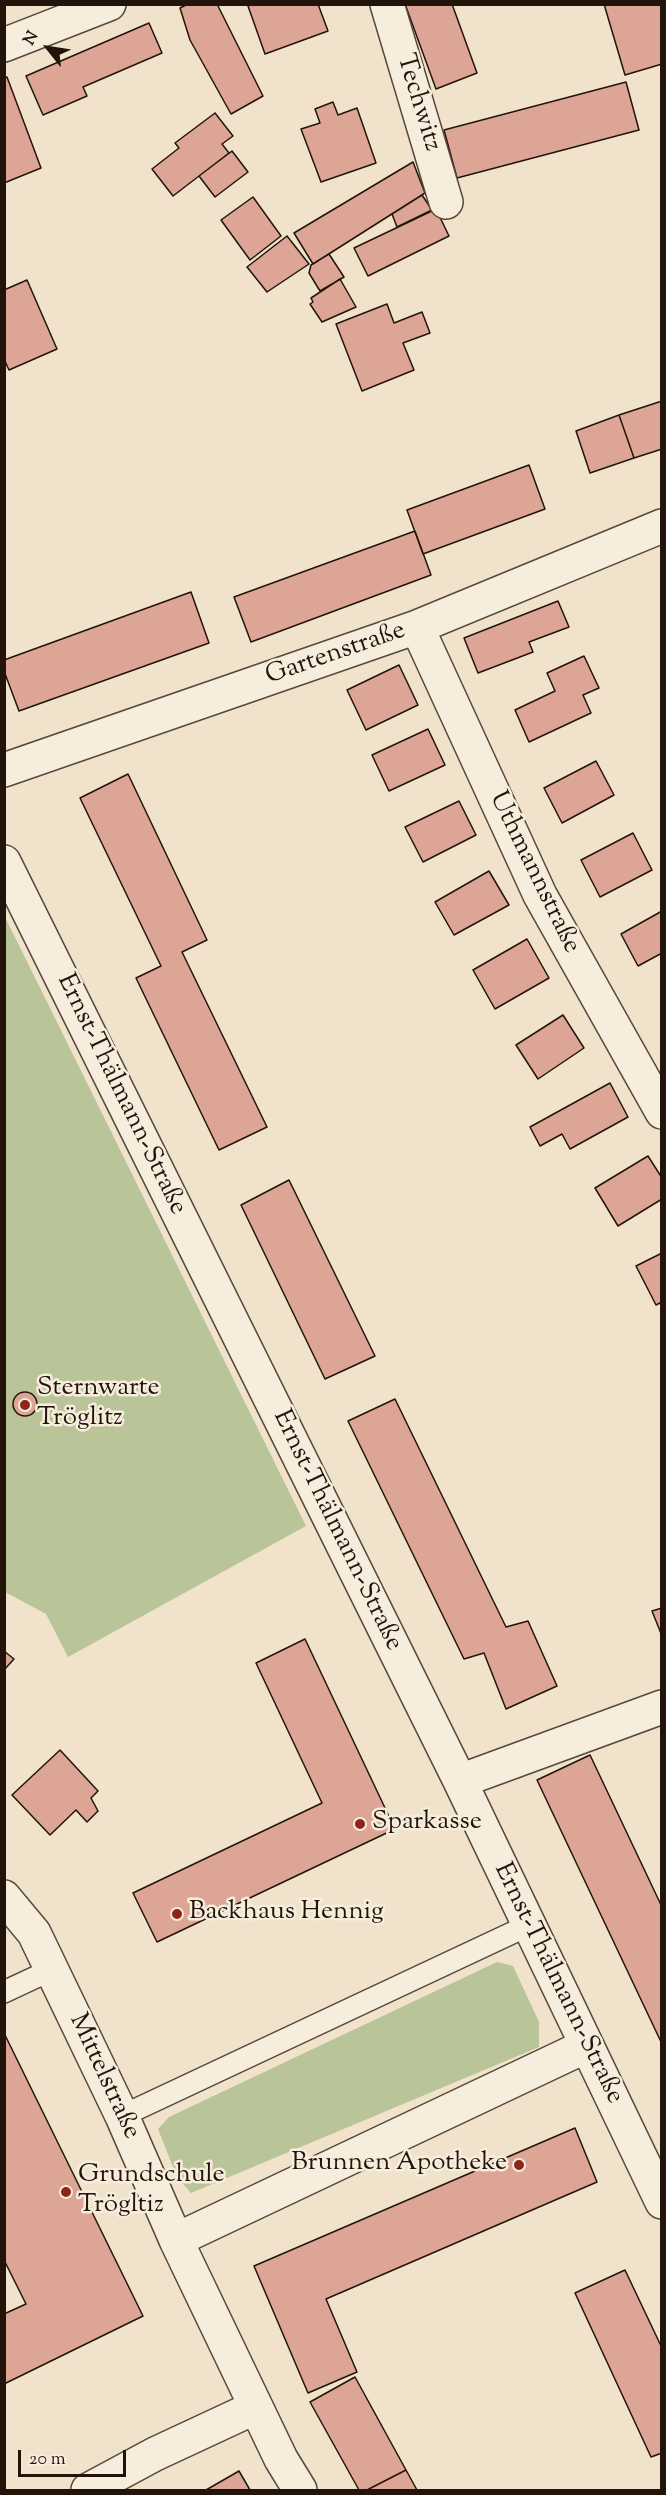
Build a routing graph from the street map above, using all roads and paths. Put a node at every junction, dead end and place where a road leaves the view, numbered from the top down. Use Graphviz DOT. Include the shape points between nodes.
graph roads {
  1 [pos="109,4"];
  2 [pos="387,4"];
  3 [pos="4,45"];
  4 [pos="446,202"];
  5 [pos="662,526"];
  6 [pos="417,627"];
  7 [pos="4,770"];
  8 [pos="4,862"];
  9 [pos="662,1112"];
  10 [pos="662,1707"];
  11 [pos="460,1781"];
  12 [pos="4,1898"];
  13 [pos="529,1925"];
  14 [pos="51,1970"];
  15 [pos="4,1992"];
  16 [pos="586,2046"];
  17 [pos="122,2116"];
  18 [pos="659,2189"];
  19 [pos="176,2240"];
  20 [pos="256,2406"];
  21 [pos="88,2490"];
  22 [pos="300,2490"];
  1 -- 3 [label="street"];
  2 -- 4 [label="street, Techwitz"];
  5 -- 6 [label="street, Gartenstraße"];
  6 -- 7 [label="street, Gartenstraße"];
  6 -- 9 [label="street, Uthmannstraße" via="540,895"];
  8 -- 11 [label="street, Ernst-Thälmann-Straße"];
  10 -- 11 [label="street"];
  11 -- 13 [label="street, Ernst-Thälmann-Straße"];
  12 -- 14 [label="street, Mittelstraße" via="34,1933"];
  13 -- 16 [label="street, Ernst-Thälmann-Straße"];
  13 -- 17 [label="lane"];
  14 -- 15 [label="lane"];
  14 -- 17 [label="street, Mittelstraße"];
  16 -- 18 [label="street, Ernst-Thälmann-Straße"];
  16 -- 19 [label="street"];
  17 -- 19 [label="street, Mittelstraße"];
  19 -- 20 [label="street, Mittelstraße"];
  20 -- 21 [label="street"];
  20 -- 22 [label="street, Mittelstraße"];
}
